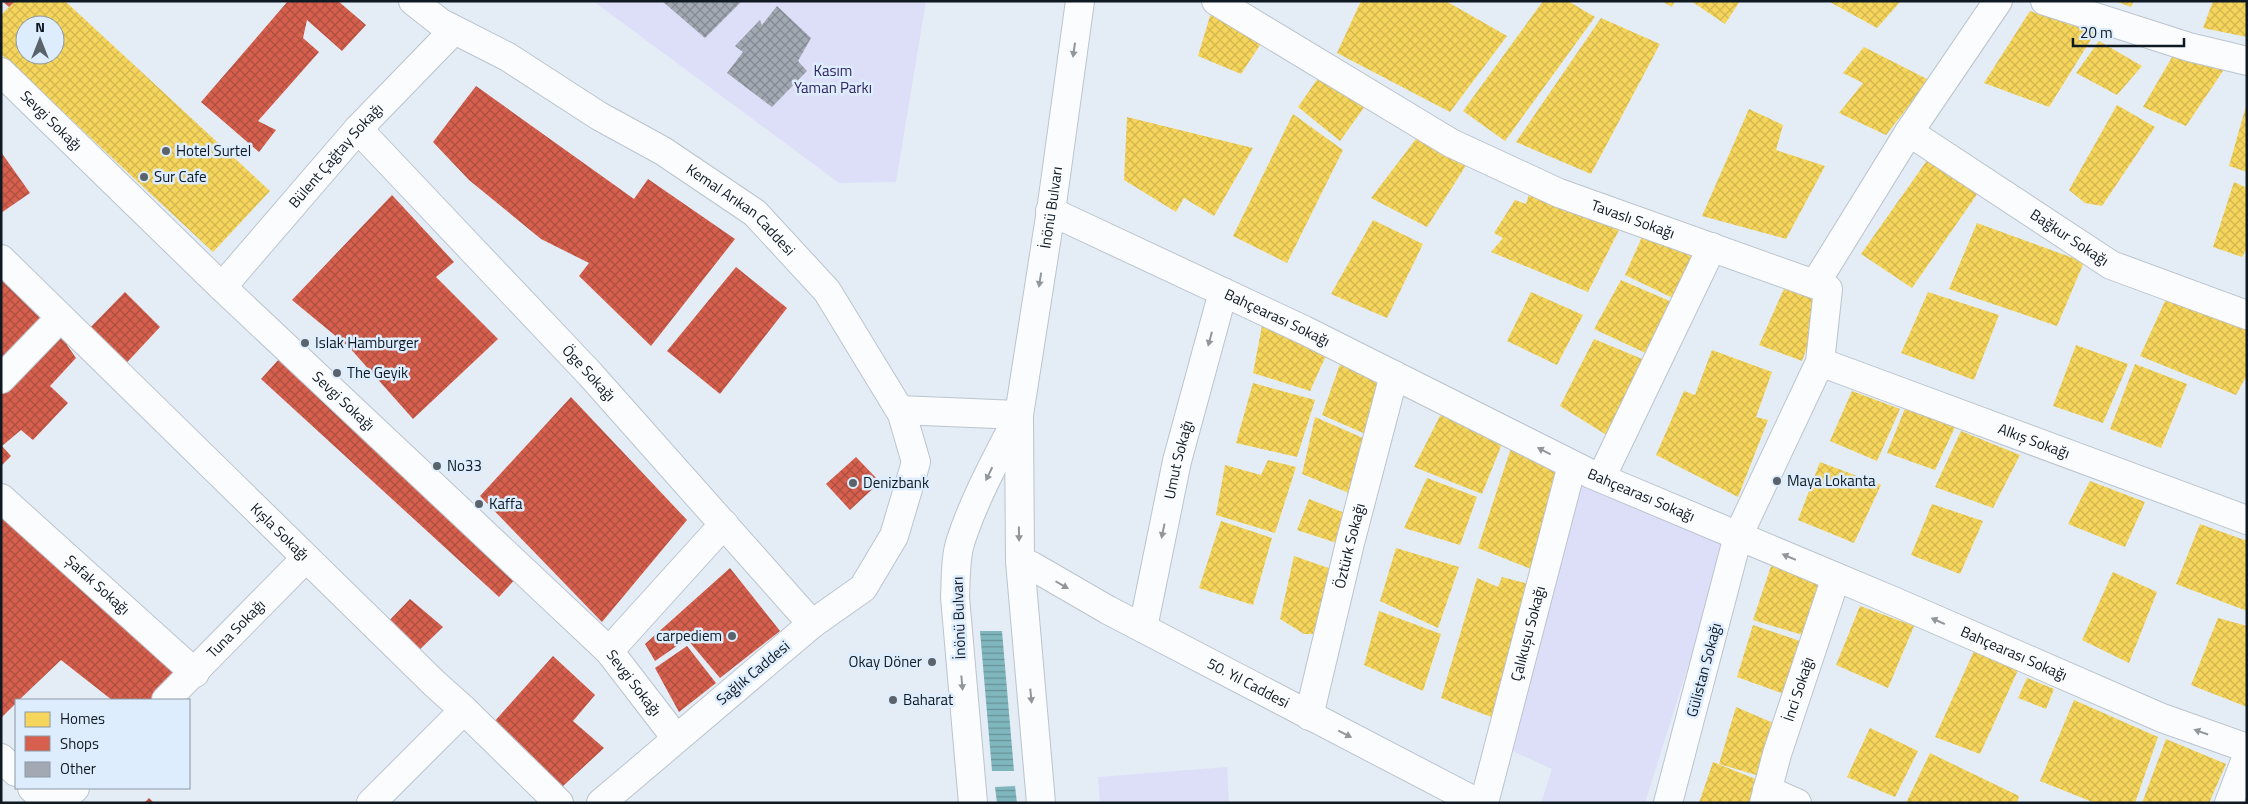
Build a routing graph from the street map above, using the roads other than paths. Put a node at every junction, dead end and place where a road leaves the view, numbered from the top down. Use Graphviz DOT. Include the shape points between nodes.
graph roads {
  1 [pos="413,1"];
  2 [pos="1080,1"];
  3 [pos="1216,1"];
  4 [pos="1998,1"];
  5 [pos="2045,1"];
  6 [pos="454,30"];
  7 [pos="2247,61"];
  8 [pos="1,72"];
  9 [pos="358,129"];
  10 [pos="1909,132"];
  11 [pos="1050,210"];
  12 [pos="1712,248"];
  13 [pos="1,259"];
  14 [pos="1815,284"];
  15 [pos="222,287"];
  16 [pos="1223,292"];
  17 [pos="2247,315"];
  18 [pos="60,318"];
  19 [pos="1820,362"];
  20 [pos="1394,376"];
  21 [pos="1,379"];
  22 [pos="900,410"];
  23 [pos="1019,415"];
  24 [pos="1572,465"];
  25 [pos="1601,478"];
  26 [pos="1,498"];
  27 [pos="2247,520"];
  28 [pos="724,524"];
  29 [pos="894,536"];
  30 [pos="1738,536"];
  31 [pos="306,558"];
  32 [pos="1020,561"];
  33 [pos="1836,577"];
  34 [pos="812,624"];
  35 [pos="1143,628"];
  36 [pos="609,651"];
  37 [pos="195,673"];
  38 [pos="167,699"];
  39 [pos="464,710"];
  40 [pos="1309,716"];
  41 [pos="676,738"];
  42 [pos="2247,748"];
  43 [pos="2247,756"];
  44 [pos="1,758"];
  45 [pos="15,771"];
  46 [pos="33,789"];
  47 [pos="74,789"];
  48 [pos="1765,796"];
  49 [pos="48,803"];
  50 [pos="59,803"];
  51 [pos="371,803"];
  52 [pos="559,803"];
  53 [pos="601,803"];
  54 [pos="973,803"];
  55 [pos="1041,803"];
  56 [pos="1478,803"];
  57 [pos="1484,803"];
  58 [pos="1668,803"];
  59 [pos="1796,803"];
  60 [pos="2229,803"];
  1 -- 6 [label="street, Kemal Arıkan Caddesi"];
  2 -- 11 [label="street, İnönü Bulvarı, one-way"];
  3 -- 12 [label="street, Tavaslı Sokağı" via="1451,143 1559,193"];
  4 -- 10 [label="street"];
  5 -- 7 [label="street" via="2189,47"];
  6 -- 9 [label="street, Bülent Çağtay Sokağı"];
  6 -- 22 [label="street, Kemal Arıkan Caddesi" via="508,57 599,116 664,152 755,213 827,291"];
  8 -- 15 [label="street, Sevgi Sokağı"];
  9 -- 15 [label="street, Bülent Çağtay Sokağı"];
  9 -- 28 [label="street, Öge Sokağı" via="590,374"];
  10 -- 14 [label="street"];
  10 -- 17 [label="street, Bağkur Sokağı" via="2111,265"];
  11 -- 16 [label="street, Bahçearası Sokağı"];
  11 -- 23 [label="street, İnönü Bulvarı, one-way"];
  12 -- 14 [label="street, Tavaslı Sokağı"];
  12 -- 25 [label="street"];
  13 -- 18 [label="street, Kışla Sokağı"];
  14 -- 19 [label="street" via="1828,289"];
  15 -- 36 [label="street, Sevgi Sokağı"];
  16 -- 20 [label="street, Bahçearası Sokağı"];
  16 -- 35 [label="street, Umut Sokağı, one-way" via="1177,461"];
  18 -- 21 [label="street"];
  18 -- 31 [label="street, Kışla Sokağı"];
  19 -- 27 [label="street, Alkış Sokağı"];
  19 -- 30 [label="street"];
  24 -- 20 [label="street, Bahçearası Sokağı, one-way"];
  20 -- 40 [label="street, Öztürk Sokağı"];
  22 -- 23 [label="street"];
  22 -- 29 [label="street, Kemal Arıkan Caddesi" via="916,462"];
  23 -- 32 [label="street, İnönü Bulvarı, one-way"];
  23 -- 54 [label="street, İnönü Bulvarı, one-way" via="960,542 956,572 955,597"];
  24 -- 25 [label="street, Bahçearası Sokağı"];
  24 -- 57 [label="street, Çalıkuşu Sokağı"];
  25 -- 30 [label="street, Bahçearası Sokağı"];
  26 -- 37 [label="street, Şafak Sokağı"];
  28 -- 34 [label="street, Öge Sokağı"];
  28 -- 36 [label="street"];
  29 -- 34 [label="street, Sağlık Caddesi" via="862,588"];
  33 -- 30 [label="street, Bahçearası Sokağı, one-way"];
  30 -- 58 [label="street, Gülistan Sokağı"];
  31 -- 37 [label="street, Tuna Sokağı"];
  31 -- 39 [label="street, Kışla Sokağı"];
  32 -- 35 [label="street, 50. Yıl Caddesi, one-way"];
  32 -- 55 [label="street, İnönü Bulvarı, one-way"];
  42 -- 33 [label="street, Bahçearası Sokağı, one-way" via="2162,718"];
  33 -- 48 [label="street, İnci Sokağı"];
  34 -- 41 [label="street, Sağlık Caddesi"];
  35 -- 40 [label="street, 50. Yıl Caddesi"];
  36 -- 41 [label="street, Sevgi Sokağı"];
  37 -- 38 [label="street, Tuna Sokağı"];
  39 -- 51 [label="street"];
  39 -- 52 [label="street, Kışla Sokağı"];
  40 -- 56 [label="street, 50. Yıl Caddesi, one-way"];
  41 -- 53 [label="street, Sağlık Caddesi"];
  43 -- 60 [label="street"];
  44 -- 45 [label="street"];
  46 -- 49 [label="street"];
  47 -- 50 [label="street"];
  48 -- 59 [label="street"];
}
